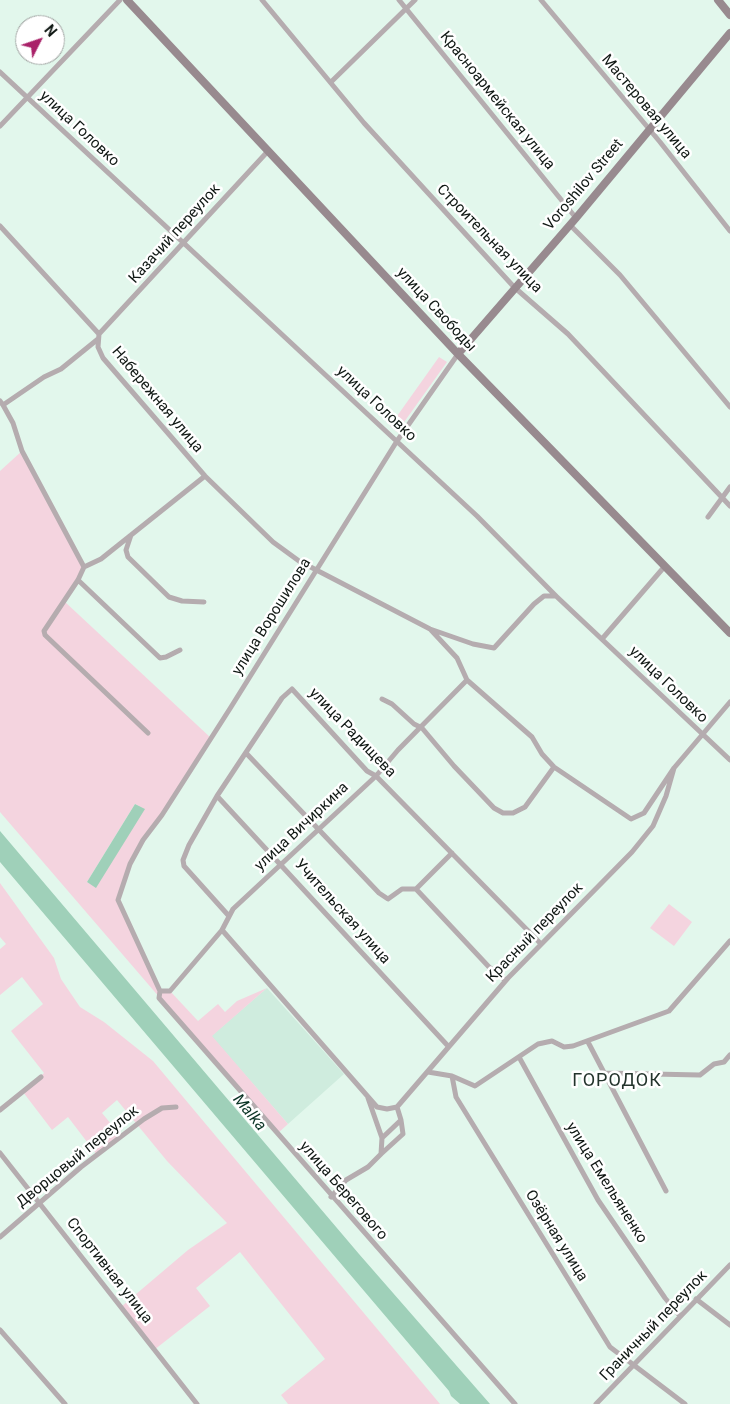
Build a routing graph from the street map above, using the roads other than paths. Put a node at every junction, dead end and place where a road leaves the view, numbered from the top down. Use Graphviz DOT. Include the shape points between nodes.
graph roads {
  1 [pos="120,0"];
  2 [pos="127,0"];
  3 [pos="262,0"];
  4 [pos="399,0"];
  5 [pos="415,0"];
  6 [pos="541,0"];
  7 [pos="718,0"];
  8 [pos="406,9"];
  9 [pos="730,15"];
  10 [pos="730,33"];
  11 [pos="0,72"];
  12 [pos="332,82"];
  13 [pos="27,98"];
  14 [pos="0,126"];
  15 [pos="648,130"];
  16 [pos="269,150"];
  17 [pos="576,218"];
  18 [pos="570,225"];
  19 [pos="0,226"];
  20 [pos="730,231"];
  21 [pos="184,241"];
  22 [pos="514,287"];
  23 [pos="100,335"];
  24 [pos="458,354"];
  25 [pos="2,403"];
  26 [pos="730,407"];
  27 [pos="397,441"];
  28 [pos="205,476"];
  29 [pos="730,487"];
  30 [pos="722,498"];
  31 [pos="730,506"];
  32 [pos="708,517"];
  33 [pos="131,535"];
  34 [pos="665,566"];
  35 [pos="84,567"];
  36 [pos="316,570"];
  37 [pos="78,580"];
  38 [pos="556,596"];
  39 [pos="204,602"];
  40 [pos="430,629"];
  41 [pos="730,633"];
  42 [pos="602,639"];
  43 [pos="180,650"];
  44 [pos="467,680"];
  45 [pos="382,699"];
  46 [pos="730,702"];
  47 [pos="422,728"];
  48 [pos="148,733"];
  49 [pos="702,734"];
  50 [pos="246,753"];
  51 [pos="730,760"];
  52 [pos="554,766"];
  53 [pos="674,768"];
  54 [pos="376,776"];
  55 [pos="217,796"];
  56 [pos="631,819"];
  57 [pos="319,828"];
  58 [pos="452,853"];
  59 [pos="281,863"];
  60 [pos="416,889"];
  61 [pos="118,900"];
  62 [pos="228,914"];
  63 [pos="222,930"];
  64 [pos="730,941"];
  65 [pos="541,944"];
  66 [pos="505,980"];
  67 [pos="160,991"];
  68 [pos="588,1042"];
  69 [pos="448,1046"];
  70 [pos="730,1055"];
  71 [pos="519,1057"];
  72 [pos="428,1072"];
  73 [pos="604,1073"];
  74 [pos="452,1076"];
  75 [pos="41,1077"];
  76 [pos="367,1095"];
  77 [pos="176,1107"];
  78 [pos="397,1107"];
  79 [pos="0,1110"];
  80 [pos="401,1120"];
  81 [pos="382,1138"];
  82 [pos="0,1153"];
  83 [pos="381,1154"];
  84 [pos="666,1190"];
  85 [pos="331,1197"];
  86 [pos="40,1203"];
  87 [pos="0,1237"];
  88 [pos="730,1265"];
  89 [pos="696,1299"];
  90 [pos="680,1316"];
  91 [pos="730,1325"];
  92 [pos="0,1330"];
  93 [pos="633,1366"];
  94 [pos="66,1404"];
  95 [pos="197,1404"];
  96 [pos="515,1404"];
  97 [pos="596,1404"];
  98 [pos="685,1404"];
  1 -- 13 [label="street"];
  2 -- 16 [label="main road, улица Свободы"];
  3 -- 12 [label="street, Строительная улица"];
  4 -- 8 [label="street, Красноармейская улица"];
  5 -- 8 [label="street"];
  6 -- 15 [label="street, Мастеровая улица"];
  7 -- 9 [label="main road"];
  8 -- 12 [label="street"];
  8 -- 17 [label="street, Красноармейская улица"];
  10 -- 15 [label="main road, Voroshilov Street"];
  11 -- 13 [label="street, улица Головко"];
  12 -- 22 [label="street, Строительная улица" via="364,123"];
  13 -- 14 [label="street"];
  13 -- 21 [label="street, улица Головко"];
  15 -- 17 [label="main road, Voroshilov Street"];
  15 -- 20 [label="street, Мастеровая улица"];
  16 -- 21 [label="street, Казачий переулок"];
  16 -- 24 [label="main road, улица Свободы"];
  17 -- 18 [label="main road, Voroshilov Street"];
  18 -- 22 [label="main road, Voroshilov Street"];
  18 -- 26 [label="street" via="620,275"];
  19 -- 23 [label="street, Набережная улица"];
  21 -- 23 [label="street, Казачий переулок"];
  21 -- 27 [label="street, улица Головко"];
  22 -- 24 [label="main road, Voroshilov Street"];
  22 -- 30 [label="street, Строительная улица" via="568,334"];
  23 -- 25 [label="street, Казачий переулок" via="61,369"];
  23 -- 28 [label="street, Набережная улица" via="98,347 103,358"];
  24 -- 27 [label="street, улица Ворошилова"];
  24 -- 34 [label="main road, улица Свободы"];
  25 -- 35 [label="street" via="22,450"];
  27 -- 36 [label="street, улица Ворошилова"];
  27 -- 38 [label="street, улица Головко"];
  28 -- 33 [label="street"];
  28 -- 36 [label="street, Набережная улица" via="273,542"];
  29 -- 30 [label="street"];
  30 -- 31 [label="street, Строительная улица"];
  30 -- 32 [label="street"];
  33 -- 35 [label="street" via="101,559"];
  33 -- 39 [label="street" via="126,550 128,556 169,597"];
  34 -- 41 [label="main road, улица Свободы"];
  34 -- 42 [label="street"];
  35 -- 37 [label="street"];
  36 -- 40 [label="street, Набережная улица"];
  36 -- 61 [label="street, улица Ворошилова" via="162,815 143,840 130,864"];
  37 -- 43 [label="street" via="160,658"];
  37 -- 48 [label="street" via="44,631 45,635"];
  38 -- 40 [label="street, Набережная улица" via="544,596 534,604 494,648"];
  38 -- 42 [label="street, улица Головко"];
  40 -- 44 [label="street, Набережная улица" via="457,658"];
  42 -- 49 [label="street, улица Головко"];
  44 -- 47 [label="street, улица Вичиркина"];
  44 -- 52 [label="street, Набережная улица" via="528,734"];
  45 -- 47 [label="street"];
  46 -- 49 [label="street, Красный переулок"];
  47 -- 52 [label="street" via="494,808 507,814 522,809"];
  47 -- 54 [label="street, улица Вичиркина"];
  49 -- 51 [label="street, улица Головко"];
  49 -- 53 [label="street, Красный переулок"];
  50 -- 54 [label="street, улица Радищева" via="282,698 292,689 367,771"];
  50 -- 55 [label="street, улица Радищева"];
  50 -- 57 [label="street"];
  52 -- 56 [label="street, Набережная улица"];
  53 -- 56 [label="street, Красный переулок" via="644,814"];
  53 -- 65 [label="street, Красный переулок" via="653,826 632,852"];
  54 -- 57 [label="street, улица Вичиркина"];
  54 -- 58 [label="street, улица Радищева"];
  55 -- 59 [label="street, Учительская улица"];
  55 -- 62 [label="street, улица Радищева" via="183,860 184,866"];
  57 -- 59 [label="street, улица Вичиркина"];
  57 -- 60 [label="street" via="384,897 392,897 402,889"];
  58 -- 60 [label="street"];
  58 -- 65 [label="street, улица Радищева"];
  59 -- 62 [label="street, улица Вичиркина"];
  59 -- 69 [label="street, Учительская улица"];
  60 -- 66 [label="street"];
  61 -- 67 [label="street, улица Берегового"];
  62 -- 63 [label="street, улица Вичиркина"];
  63 -- 67 [label="street, улица Вичиркина" via="170,991"];
  63 -- 76 [label="street"];
  64 -- 68 [label="street" via="669,1012"];
  65 -- 66 [label="street, Красный переулок"];
  66 -- 69 [label="street, Красный переулок"];
  67 -- 85 [label="street, улица Берегового" via="159,998"];
  68 -- 71 [label="street" via="564,1047 552,1041 538,1044"];
  68 -- 73 [label="street"];
  69 -- 72 [label="street, Красный переулок"];
  70 -- 73 [label="street" via="700,1075"];
  71 -- 74 [label="street" via="475,1086"];
  71 -- 90 [label="street, улица Емельяненко" via="598,1200"];
  72 -- 74 [label="street"];
  72 -- 78 [label="street, Красный переулок"];
  73 -- 84 [label="street"];
  74 -- 93 [label="street, Озёрная улица" via="456,1097 610,1347"];
  75 -- 79 [label="street"];
  76 -- 78 [label="street" via="377,1107 387,1110"];
  76 -- 81 [label="street"];
  77 -- 86 [label="street, Дворцовый переулок" via="162,1108 144,1119"];
  78 -- 80 [label="street"];
  80 -- 81 [label="street"];
  80 -- 83 [label="street" via="404,1134"];
  81 -- 83 [label="street"];
  82 -- 86 [label="street, Спортивная улица"];
  83 -- 85 [label="street" via="368,1167 346,1180"];
  85 -- 96 [label="street, улица Берегового"];
  86 -- 87 [label="street, Дворцовый переулок"];
  86 -- 95 [label="street, Спортивная улица"];
  88 -- 89 [label="street, Граничный переулок"];
  89 -- 90 [label="street, Граничный переулок"];
  89 -- 91 [label="street"];
  90 -- 93 [label="street, Граничный переулок"];
  92 -- 94 [label="street"];
  93 -- 97 [label="street, Граничный переулок"];
  93 -- 98 [label="street, Озёрная улица"];
}
